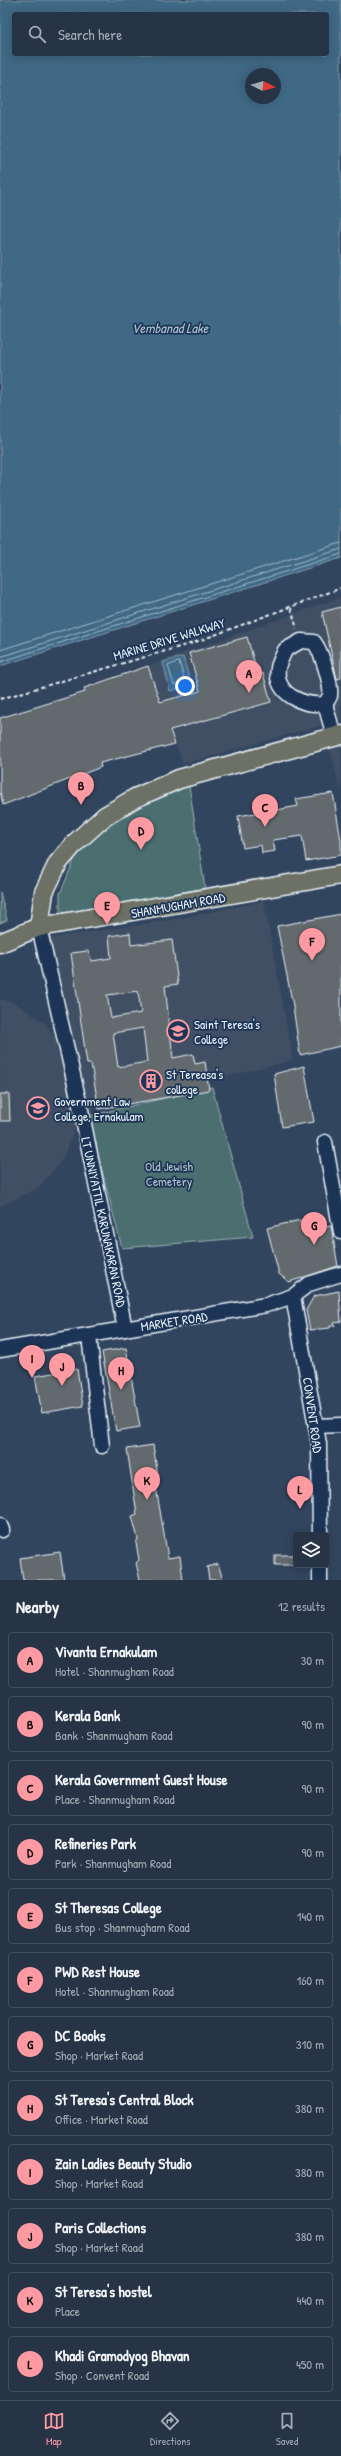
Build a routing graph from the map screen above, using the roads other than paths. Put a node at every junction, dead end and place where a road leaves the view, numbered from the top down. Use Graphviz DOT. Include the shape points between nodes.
graph roads {
  1 [pos="325,704"];
  2 [pos="337,736"];
  3 [pos="341,875"];
  4 [pos="40,927"];
  5 [pos="0,943"];
  6 [pos="325,1142"];
  7 [pos="341,1232"];
  8 [pos="341,1274"];
  9 [pos="293,1296"];
  10 [pos="125,1329"];
  11 [pos="89,1336"];
  12 [pos="0,1350"];
  13 [pos="341,1424"];
  14 [pos="316,1426"];
  15 [pos="102,1446"];
  16 [pos="320,1532"];
  17 [pos="320,1568"];
  18 [pos="320,1580"];
  1 -- 1 [label="street" via="301,702 288,695 280,683 278,668 285,650 301,641 314,642 319,648 330,696"];
  1 -- 2 [label="street"];
  2 -- 4 [label="main road" via="179,779 136,798 106,816 75,842 58,863 44,892"];
  3 -- 4 [label="main road, SHANMUGHAM ROAD"];
  4 -- 5 [label="main road, SHANMUGHAM ROAD"];
  4 -- 10 [label="street, LT UNNIYATTIL KARUNAKARAN ROAD" via="83,1118"];
  6 -- 7 [label="street"];
  8 -- 9 [label="street, MARKET ROAD" via="308,1284"];
  9 -- 10 [label="street, MARKET ROAD" via="266,1305"];
  9 -- 14 [label="street, CONVENT ROAD"];
  10 -- 11 [label="street, MARKET ROAD"];
  11 -- 12 [label="street, MARKET ROAD"];
  11 -- 15 [label="street"];
  13 -- 14 [label="street"];
  14 -- 16 [label="street, CONVENT ROAD" via="319,1444"];
  17 -- 18 [label="street"];
}
